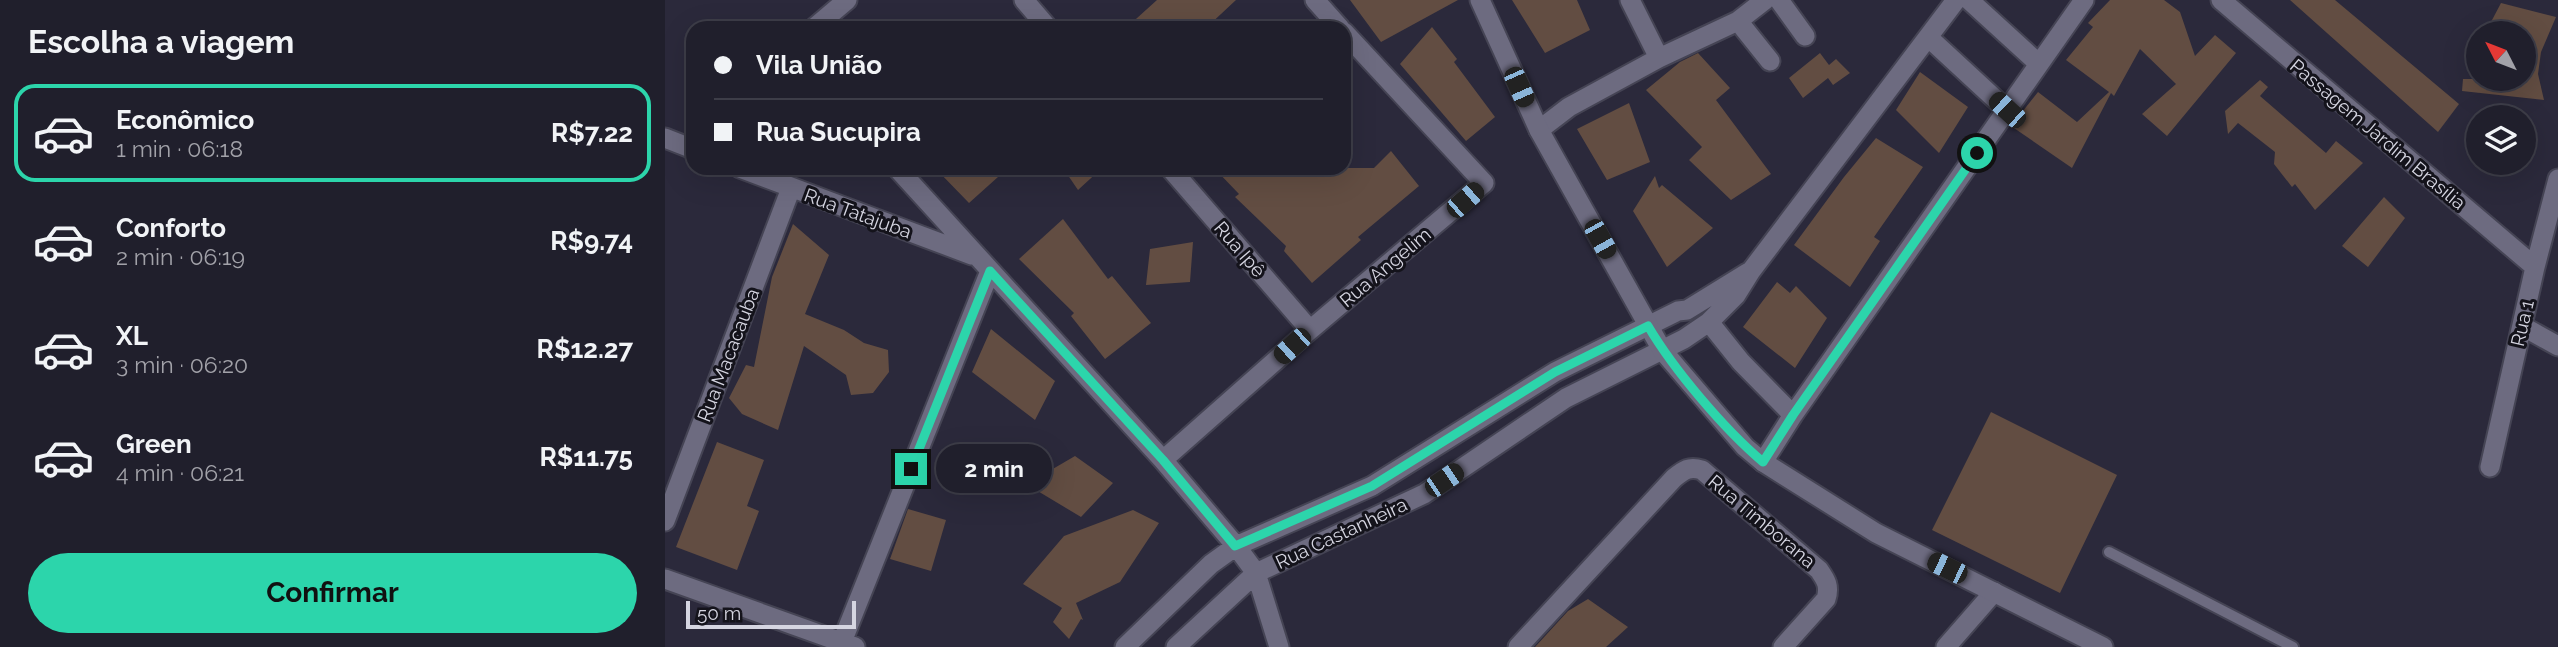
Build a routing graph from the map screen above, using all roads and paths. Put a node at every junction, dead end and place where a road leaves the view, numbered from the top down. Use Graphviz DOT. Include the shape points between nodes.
graph roads {
  1 [pos="846,0"];
  2 [pos="1024,0"];
  3 [pos="1315,0"];
  4 [pos="1480,0"];
  5 [pos="1630,0"];
  6 [pos="1765,0"];
  7 [pos="1779,0"];
  8 [pos="1956,0"];
  9 [pos="1969,0"];
  10 [pos="2084,0"];
  11 [pos="2221,0"];
  12 [pos="822,21"];
  13 [pos="1042,21"];
  14 [pos="1334,21"];
  15 [pos="1738,21"];
  16 [pos="1805,36"];
  17 [pos="1928,37"];
  18 [pos="1351,40"];
  19 [pos="1659,58"];
  20 [pos="1770,61"];
  21 [pos="2039,64"];
  22 [pos="2007,110"];
  23 [pos="1539,130"];
  24 [pos="665,138"];
  25 [pos="686,146"];
  26 [pos="758,175"];
  27 [pos="903,175"];
  28 [pos="1176,175"];
  29 [pos="2558,180"];
  30 [pos="791,188"];
  31 [pos="983,264"];
  32 [pos="2535,267"];
  33 [pos="1751,271"];
  34 [pos="1709,322"];
  35 [pos="1648,326"];
  36 [pos="2522,326"];
  37 [pos="1310,330"];
  38 [pos="2558,345"];
  39 [pos="1662,349"];
  40 [pos="1555,372"];
  41 [pos="1566,398"];
  42 [pos="1793,415"];
  43 [pos="1163,460"];
  44 [pos="1763,462"];
  45 [pos="2490,467"];
  46 [pos="665,521"];
  47 [pos="1235,546"];
  48 [pos="2109,552"];
  49 [pos="1256,573"];
  50 [pos="665,579"];
  51 [pos="1994,592"];
  52 [pos="846,645"];
  53 [pos="1125,647"];
  54 [pos="1176,647"];
  55 [pos="1279,647"];
  56 [pos="1518,647"];
  57 [pos="1783,647"];
  58 [pos="1946,647"];
  59 [pos="2103,647"];
  60 [pos="2293,647"];
  1 -- 12 [label="street"];
  2 -- 13 [label="street"];
  3 -- 14 [label="street"];
  4 -- 23 [label="street"];
  5 -- 19 [label="street"];
  6 -- 15 [label="street"];
  7 -- 16 [label="street"];
  8 -- 17 [label="street, Rua Castanheira"];
  9 -- 21 [label="street"];
  10 -- 21 [label="street"];
  11 -- 32 [label="street, Passagem Jardim Brasília"];
  15 -- 19 [label="street"];
  15 -- 20 [label="street"];
  17 -- 22 [label="street"];
  17 -- 33 [label="street, Rua Castanheira"];
  18 -- 37 [label="street, Rua Angelim" via="1484,183"];
  19 -- 23 [label="street" via="1569,107"];
  21 -- 22 [label="street"];
  22 -- 42 [label="street"];
  23 -- 35 [label="street"];
  24 -- 25 [label="street"];
  26 -- 30 [label="street, Rua Tatajuba"];
  27 -- 31 [label="street"];
  28 -- 37 [label="street, Rua Ipê"];
  29 -- 32 [label="street, Rua 1"];
  30 -- 31 [label="street, Rua Tatajuba"];
  30 -- 46 [label="street, Rua Macacauba"];
  31 -- 43 [label="street"];
  31 -- 52 [label="street"];
  32 -- 36 [label="street, Rua 1"];
  33 -- 34 [label="street, Rua Castanheira" via="1736,295"];
  33 -- 35 [label="street, Rua Castanheira" via="1687,310"];
  34 -- 39 [label="street, Rua Castanheira"];
  34 -- 42 [label="street"];
  35 -- 39 [label="street"];
  35 -- 40 [label="street, Rua Castanheira"];
  36 -- 38 [label="street"];
  36 -- 45 [label="street, Rua 1"];
  37 -- 43 [label="street, Rua Angelim"];
  39 -- 41 [label="street, Rua Castanheira"];
  39 -- 44 [label="street"];
  40 -- 41 [label="street"];
  40 -- 47 [label="street, Rua Castanheira" via="1372,486"];
  41 -- 49 [label="street, Rua Castanheira" via="1424,494"];
  42 -- 44 [label="street"];
  43 -- 47 [label="street"];
  44 -- 51 [label="street" via="1876,533"];
  47 -- 49 [label="street"];
  47 -- 53 [label="street, Rua Castanheira"];
  48 -- 60 [label="lane"];
  49 -- 54 [label="street, Rua Castanheira"];
  49 -- 55 [label="street"];
  50 -- 52 [label="street"];
  51 -- 58 [label="street"];
  51 -- 59 [label="street"];
  56 -- 57 [label="street, Rua Timborana" via="1674,478 1694,467 1827,581 1826,599"];
}
